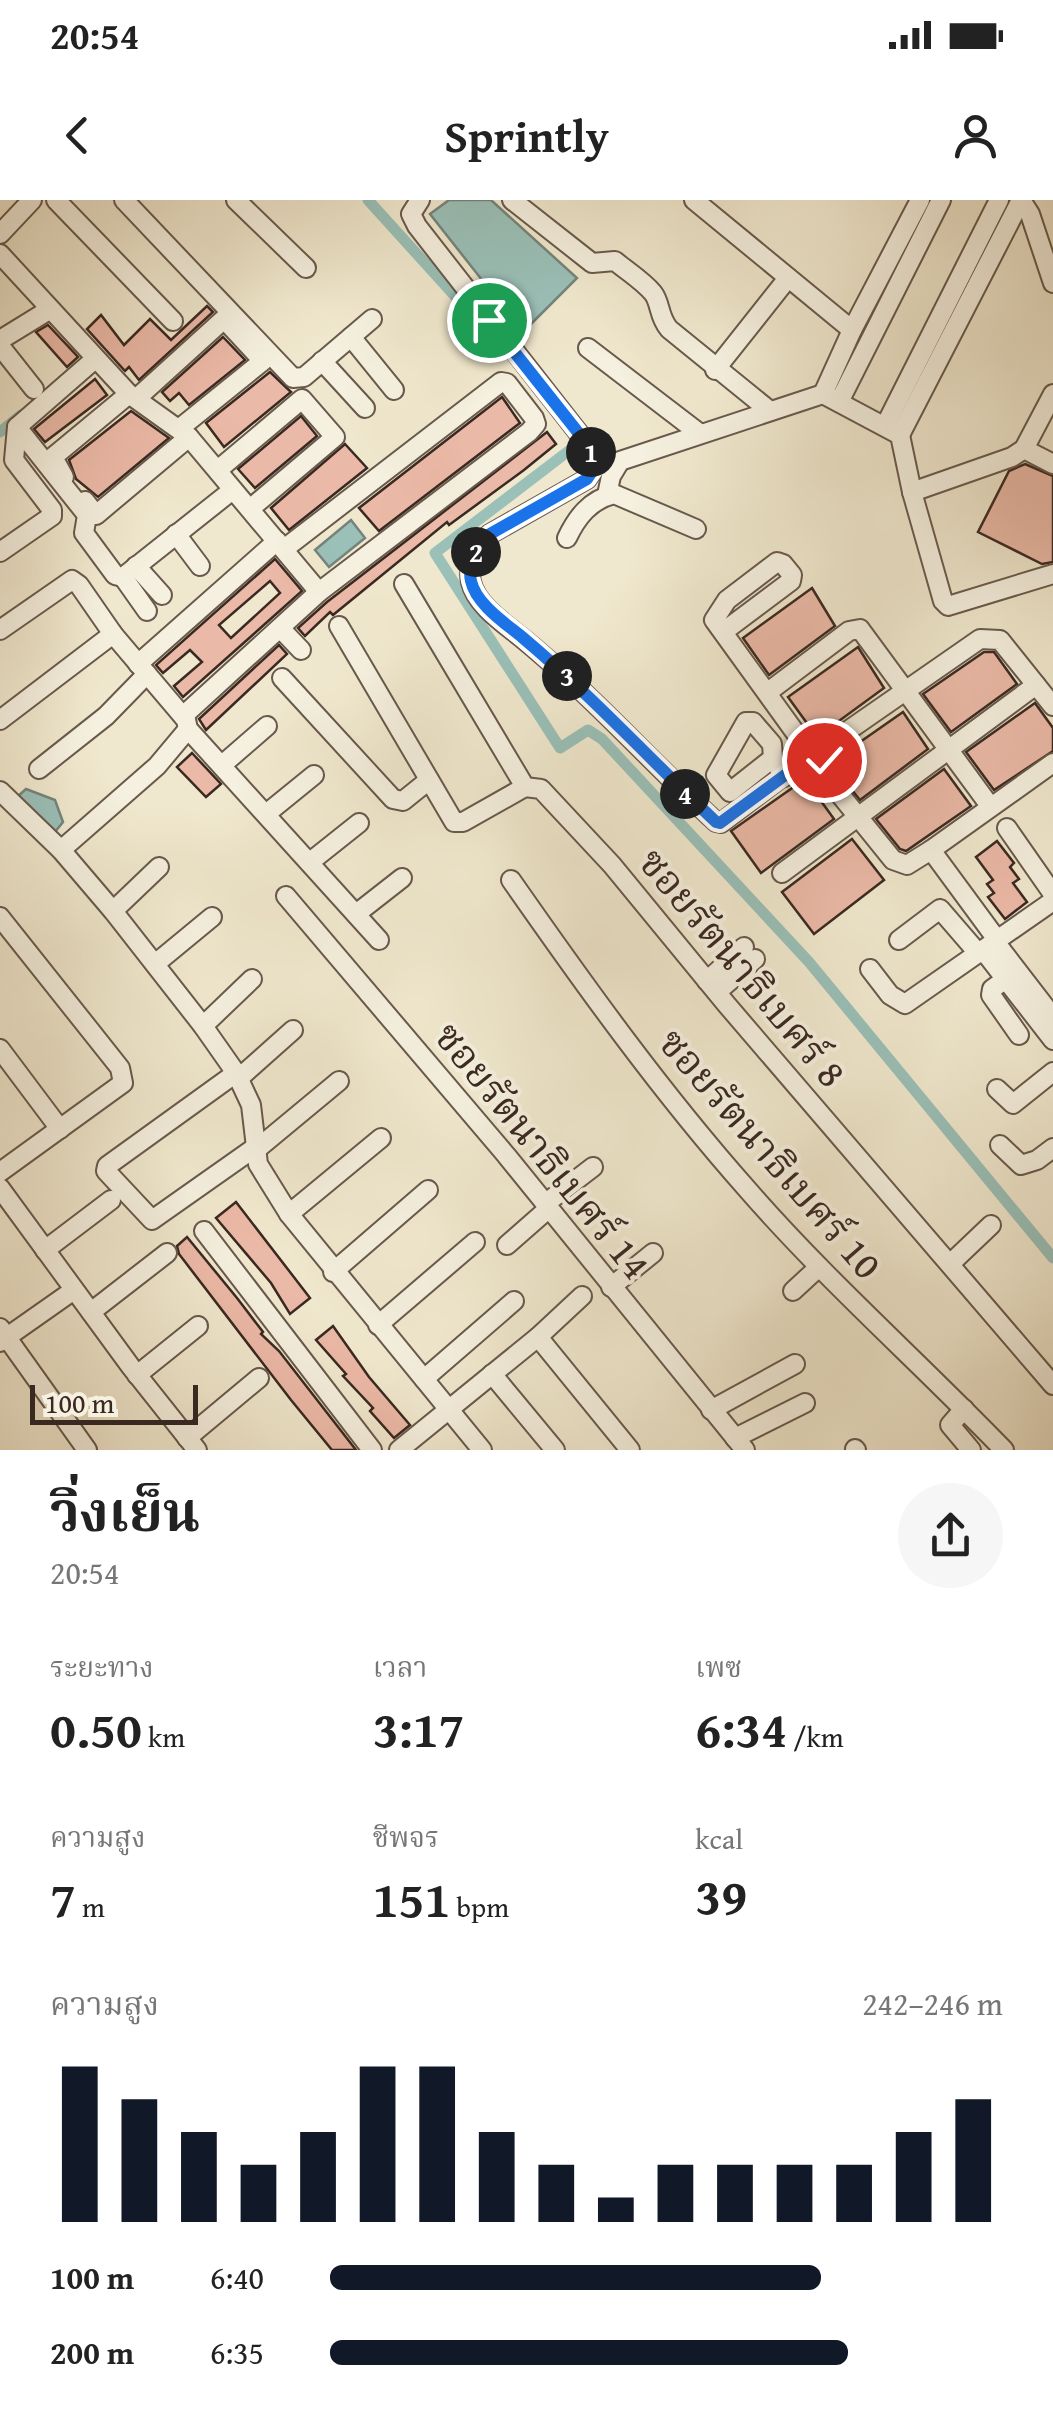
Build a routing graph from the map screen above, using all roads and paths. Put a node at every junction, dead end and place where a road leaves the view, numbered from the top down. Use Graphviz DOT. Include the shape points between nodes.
graph roads {
  1 [pos="32,200"];
  2 [pos="56,200"];
  3 [pos="124,200"];
  4 [pos="236,200"];
  5 [pos="420,200"];
  6 [pos="512,200"];
  7 [pos="694,200"];
  8 [pos="920,200"];
  9 [pos="941,200"];
  10 [pos="999,200"];
  11 [pos="1021,200"];
  12 [pos="1044,227"];
  13 [pos="0,234"];
  14 [pos="0,254"];
  15 [pos="1050,263"];
  16 [pos="306,268"];
  17 [pos="788,278"];
  18 [pos="1053,283"];
  19 [pos="46,306"];
  20 [pos="173,320"];
  21 [pos="372,320"];
  22 [pos="852,330"];
  23 [pos="351,338"];
  24 [pos="0,343"];
  25 [pos="588,348"];
  26 [pos="95,359"];
  27 [pos="322,362"];
  28 [pos="716,370"];
  29 [pos="34,389"];
  30 [pos="394,390"];
  31 [pos="1053,394"];
  32 [pos="133,396"];
  33 [pos="831,398"];
  34 [pos="366,408"];
  35 [pos="770,411"];
  36 [pos="17,427"];
  37 [pos="892,431"];
  38 [pos="185,432"];
  39 [pos="699,432"];
  40 [pos="1024,449"];
  41 [pos="1053,464"];
  42 [pos="7,465"];
  43 [pos="219,469"];
  44 [pos="230,492"];
  45 [pos="912,492"];
  46 [pos="607,495"];
  47 [pos="251,508"];
  48 [pos="696,529"];
  49 [pos="176,534"];
  50 [pos="567,538"];
  51 [pos="281,545"];
  52 [pos="0,552"];
  53 [pos="200,566"];
  54 [pos="130,572"];
  55 [pos="1053,574"];
  56 [pos="404,584"];
  57 [pos="319,592"];
  58 [pos="162,595"];
  59 [pos="147,610"];
  60 [pos="339,626"];
  61 [pos="280,628"];
  62 [pos="0,630"];
  63 [pos="724,632"];
  64 [pos="113,634"];
  65 [pos="301,650"];
  66 [pos="142,669"];
  67 [pos="282,678"];
  68 [pos="1036,685"];
  69 [pos="904,689"];
  70 [pos="768,692"];
  71 [pos="1053,706"];
  72 [pos="0,720"];
  73 [pos="185,723"];
  74 [pos="268,726"];
  75 [pos="947,751"];
  76 [pos="812,755"];
  77 [pos="773,758"];
  78 [pos="1053,762"];
  79 [pos="222,765"];
  80 [pos="39,769"];
  81 [pos="314,775"];
  82 [pos="784,777"];
  83 [pos="429,780"];
  84 [pos="525,787"];
  85 [pos="0,791"];
  86 [pos="990,806"];
  87 [pos="266,814"];
  88 [pos="858,816"];
  89 [pos="358,823"];
  90 [pos="1007,828"];
  91 [pos="62,850"];
  92 [pos="931,850"];
  93 [pos="310,862"];
  94 [pos="160,868"];
  95 [pos="782,873"];
  96 [pos="402,878"];
  97 [pos="511,880"];
  98 [pos="286,896"];
  99 [pos="1053,897"];
  100 [pos="114,910"];
  101 [pos="356,914"];
  102 [pos="0,917"];
  103 [pos="212,917"];
  104 [pos="379,940"];
  105 [pos="899,940"];
  106 [pos="989,947"];
  107 [pos="750,954"];
  108 [pos="156,964"];
  109 [pos="870,969"];
  110 [pos="252,979"];
  111 [pos="1014,983"];
  112 [pos="712,987"];
  113 [pos="1053,1017"];
  114 [pos="203,1026"];
  115 [pos="293,1030"];
  116 [pos="1019,1035"];
  117 [pos="1053,1040"];
  118 [pos="0,1050"];
  119 [pos="1053,1072"];
  120 [pos="237,1076"];
  121 [pos="339,1081"];
  122 [pos="997,1090"];
  123 [pos="60,1129"];
  124 [pos="381,1138"];
  125 [pos="1000,1146"];
  126 [pos="257,1148"];
  127 [pos="1053,1148"];
  128 [pos="593,1167"];
  129 [pos="0,1172"];
  130 [pos="0,1188"];
  131 [pos="428,1190"];
  132 [pos="111,1200"];
  133 [pos="548,1209"];
  134 [pos="288,1214"];
  135 [pos="991,1225"];
  136 [pos="204,1231"];
  137 [pos="475,1242"];
  138 [pos="507,1245"];
  139 [pos="45,1250"];
  140 [pos="167,1253"];
  141 [pos="653,1253"];
  142 [pos="950,1264"];
  143 [pos="819,1267"];
  144 [pos="333,1272"];
  145 [pos="611,1287"];
  146 [pos="74,1290"];
  147 [pos="793,1291"];
  148 [pos="582,1296"];
  149 [pos="514,1302"];
  150 [pos="91,1312"];
  151 [pos="378,1325"];
  152 [pos="198,1326"];
  153 [pos="2,1336"];
  154 [pos="538,1336"];
  155 [pos="795,1364"];
  156 [pos="492,1374"];
  157 [pos="138,1375"];
  158 [pos="258,1378"];
  159 [pos="424,1379"];
  160 [pos="1053,1384"];
  161 [pos="805,1403"];
  162 [pos="964,1409"];
  163 [pos="448,1410"];
  164 [pos="712,1410"];
  165 [pos="192,1444"];
  166 [pos="740,1444"];
  167 [pos="374,1448"];
  168 [pos="87,1450"];
  169 [pos="400,1450"];
  170 [pos="482,1450"];
  171 [pos="556,1450"];
  172 [pos="630,1450"];
  173 [pos="971,1450"];
  174 [pos="1004,1450"];
  1 -- 13 [label="street"];
  2 -- 20 [label="street"];
  3 -- 27 [label="street" via="292,378"];
  4 -- 16 [label="street"];
  5 -- 82 [label="street" via="411,214 417,226 597,464 587,479 490,534 471,565 476,591 716,822"];
  6 -- 28 [label="street" via="592,263 615,261 652,291 668,329"];
  7 -- 17 [label="street"];
  8 -- 22 [label="street"];
  9 -- 33 [label="street"];
  10 -- 37 [label="street"];
  11 -- 12 [label="street"];
  11 -- 37 [label="street"];
  12 -- 15 [label="street"];
  14 -- 19 [label="street"];
  15 -- 18 [label="street"];
  17 -- 22 [label="street"];
  17 -- 28 [label="street"];
  19 -- 24 [label="street"];
  19 -- 26 [label="street"];
  21 -- 23 [label="street"];
  22 -- 33 [label="street"];
  23 -- 27 [label="street"];
  23 -- 30 [label="street"];
  24 -- 29 [label="street"];
  25 -- 39 [label="street"];
  26 -- 32 [label="street"];
  26 -- 36 [label="street"];
  27 -- 34 [label="street"];
  28 -- 35 [label="street"];
  31 -- 40 [label="street"];
  32 -- 38 [label="street"];
  32 -- 38 [label="street" via="224,320 263,361"];
  32 -- 38 [label="street" via="54,457 96,515"];
  33 -- 35 [label="street"];
  33 -- 37 [label="street"];
  35 -- 39 [label="street"];
  36 -- 42 [label="street"];
  36 -- 54 [label="street" via="86,516 84,533 115,575"];
  37 -- 45 [label="street"];
  38 -- 43 [label="street"];
  39 -- 46 [label="street" via="620,461"];
  40 -- 41 [label="street"];
  40 -- 45 [label="street"];
  42 -- 52 [label="street" via="52,516"];
  43 -- 47 [label="street"];
  43 -- 47 [label="street" via="302,399 336,437"];
  44 -- 49 [label="street"];
  45 -- 55 [label="street" via="948,606"];
  46 -- 48 [label="street"];
  46 -- 50 [label="street" via="578,515"];
  47 -- 51 [label="street"];
  49 -- 53 [label="street"];
  49 -- 54 [label="street"];
  51 -- 57 [label="street"];
  51 -- 57 [label="street" via="507,383 534,418 530,432"];
  51 -- 66 [label="street"];
  54 -- 58 [label="street"];
  54 -- 59 [label="street"];
  56 -- 84 [label="street, ซอยรัตนาธิเบศร์ 8"];
  57 -- 61 [label="street"];
  60 -- 83 [label="street"];
  61 -- 65 [label="street"];
  61 -- 73 [label="street"];
  62 -- 64 [label="street" via="72,580"];
  63 -- 70 [label="street"];
  64 -- 66 [label="street"];
  64 -- 72 [label="street"];
  66 -- 73 [label="street"];
  66 -- 80 [label="street" via="106,716"];
  67 -- 83 [label="street" via="394,799 403,801"];
  68 -- 69 [label="street" via="1000,640 986,638"];
  68 -- 71 [label="street"];
  68 -- 75 [label="street"];
  69 -- 70 [label="street" via="865,633 856,630"];
  69 -- 75 [label="street"];
  69 -- 76 [label="street"];
  70 -- 76 [label="street"];
  73 -- 79 [label="street"];
  73 -- 91 [label="street" via="157,766"];
  74 -- 79 [label="street"];
  75 -- 86 [label="street"];
  75 -- 88 [label="street"];
  76 -- 82 [label="street"];
  76 -- 88 [label="street"];
  77 -- 82 [label="street"];
  78 -- 86 [label="street"];
  79 -- 87 [label="street"];
  81 -- 87 [label="street"];
  83 -- 84 [label="street" via="454,822"];
  84 -- 112 [label="street, ซอยรัตนาธิเบศร์ 8" via="541,789"];
  85 -- 91 [label="street"];
  86 -- 92 [label="street"];
  87 -- 93 [label="street"];
  88 -- 92 [label="street" via="901,866"];
  88 -- 95 [label="street"];
  89 -- 93 [label="street"];
  90 -- 99 [label="street"];
  91 -- 100 [label="street"];
  92 -- 106 [label="street"];
  93 -- 101 [label="street"];
  94 -- 100 [label="street"];
  96 -- 101 [label="street"];
  97 -- 143 [label="street, ซอยรัตนาธิเบศร์ 10" via="596,1003"];
  98 -- 133 [label="street, ซอยรัตนาธิเบศร์ 14"];
  99 -- 106 [label="street"];
  100 -- 108 [label="street"];
  101 -- 104 [label="street"];
  102 -- 123 [label="street" via="120,1068 123,1083"];
  103 -- 108 [label="street"];
  105 -- 106 [label="street" via="940,909"];
  106 -- 109 [label="street" via="905,1004"];
  106 -- 111 [label="street"];
  107 -- 112 [label="street"];
  108 -- 114 [label="street"];
  110 -- 114 [label="street"];
  111 -- 113 [label="street"];
  111 -- 116 [label="street" via="992,988 991,996"];
  111 -- 117 [label="street"];
  112 -- 142 [label="street, ซอยรัตนาธิเบศร์ 8"];
  114 -- 120 [label="street"];
  115 -- 120 [label="street"];
  118 -- 123 [label="street"];
  119 -- 122 [label="street" via="1013,1104"];
  120 -- 126 [label="street" via="251,1105"];
  120 -- 126 [label="street" via="106,1171 152,1220"];
  121 -- 126 [label="street"];
  123 -- 129 [label="street"];
  124 -- 134 [label="street"];
  125 -- 127 [label="street" via="1021,1165"];
  126 -- 134 [label="street" via="258,1164"];
  128 -- 133 [label="street" via="550,1200"];
  130 -- 139 [label="street"];
  131 -- 144 [label="street"];
  132 -- 139 [label="street"];
  133 -- 138 [label="street"];
  133 -- 145 [label="street, ซอยรัตนาธิเบศร์ 14"];
  134 -- 144 [label="street"];
  135 -- 142 [label="street"];
  136 -- 167 [label="street"];
  137 -- 151 [label="street"];
  139 -- 146 [label="street"];
  140 -- 150 [label="street"];
  141 -- 145 [label="street"];
  142 -- 160 [label="street, ซอยรัตนาธิเบศร์ 8"];
  143 -- 147 [label="street"];
  143 -- 162 [label="street, ซอยรัตนาธิเบศร์ 10"];
  144 -- 151 [label="street"];
  145 -- 164 [label="street, ซอยรัตนาธิเบศร์ 14"];
  146 -- 150 [label="street"];
  146 -- 153 [label="street"];
  148 -- 154 [label="street"];
  149 -- 159 [label="street"];
  150 -- 157 [label="street"];
  151 -- 159 [label="street"];
  152 -- 157 [label="street"];
  153 -- 168 [label="street"];
  154 -- 156 [label="street"];
  154 -- 172 [label="street"];
  155 -- 164 [label="street"];
  156 -- 163 [label="street"];
  156 -- 171 [label="street"];
  157 -- 165 [label="street"];
  158 -- 165 [label="street"];
  159 -- 163 [label="street"];
  161 -- 166 [label="street"];
  162 -- 173 [label="street" via="950,1426"];
  162 -- 174 [label="street, ซอยรัตนาธิเบศร์ 10"];
  163 -- 169 [label="street"];
  163 -- 170 [label="street"];
  164 -- 166 [label="street, ซอยรัตนาธิเบศร์ 14"];
}
